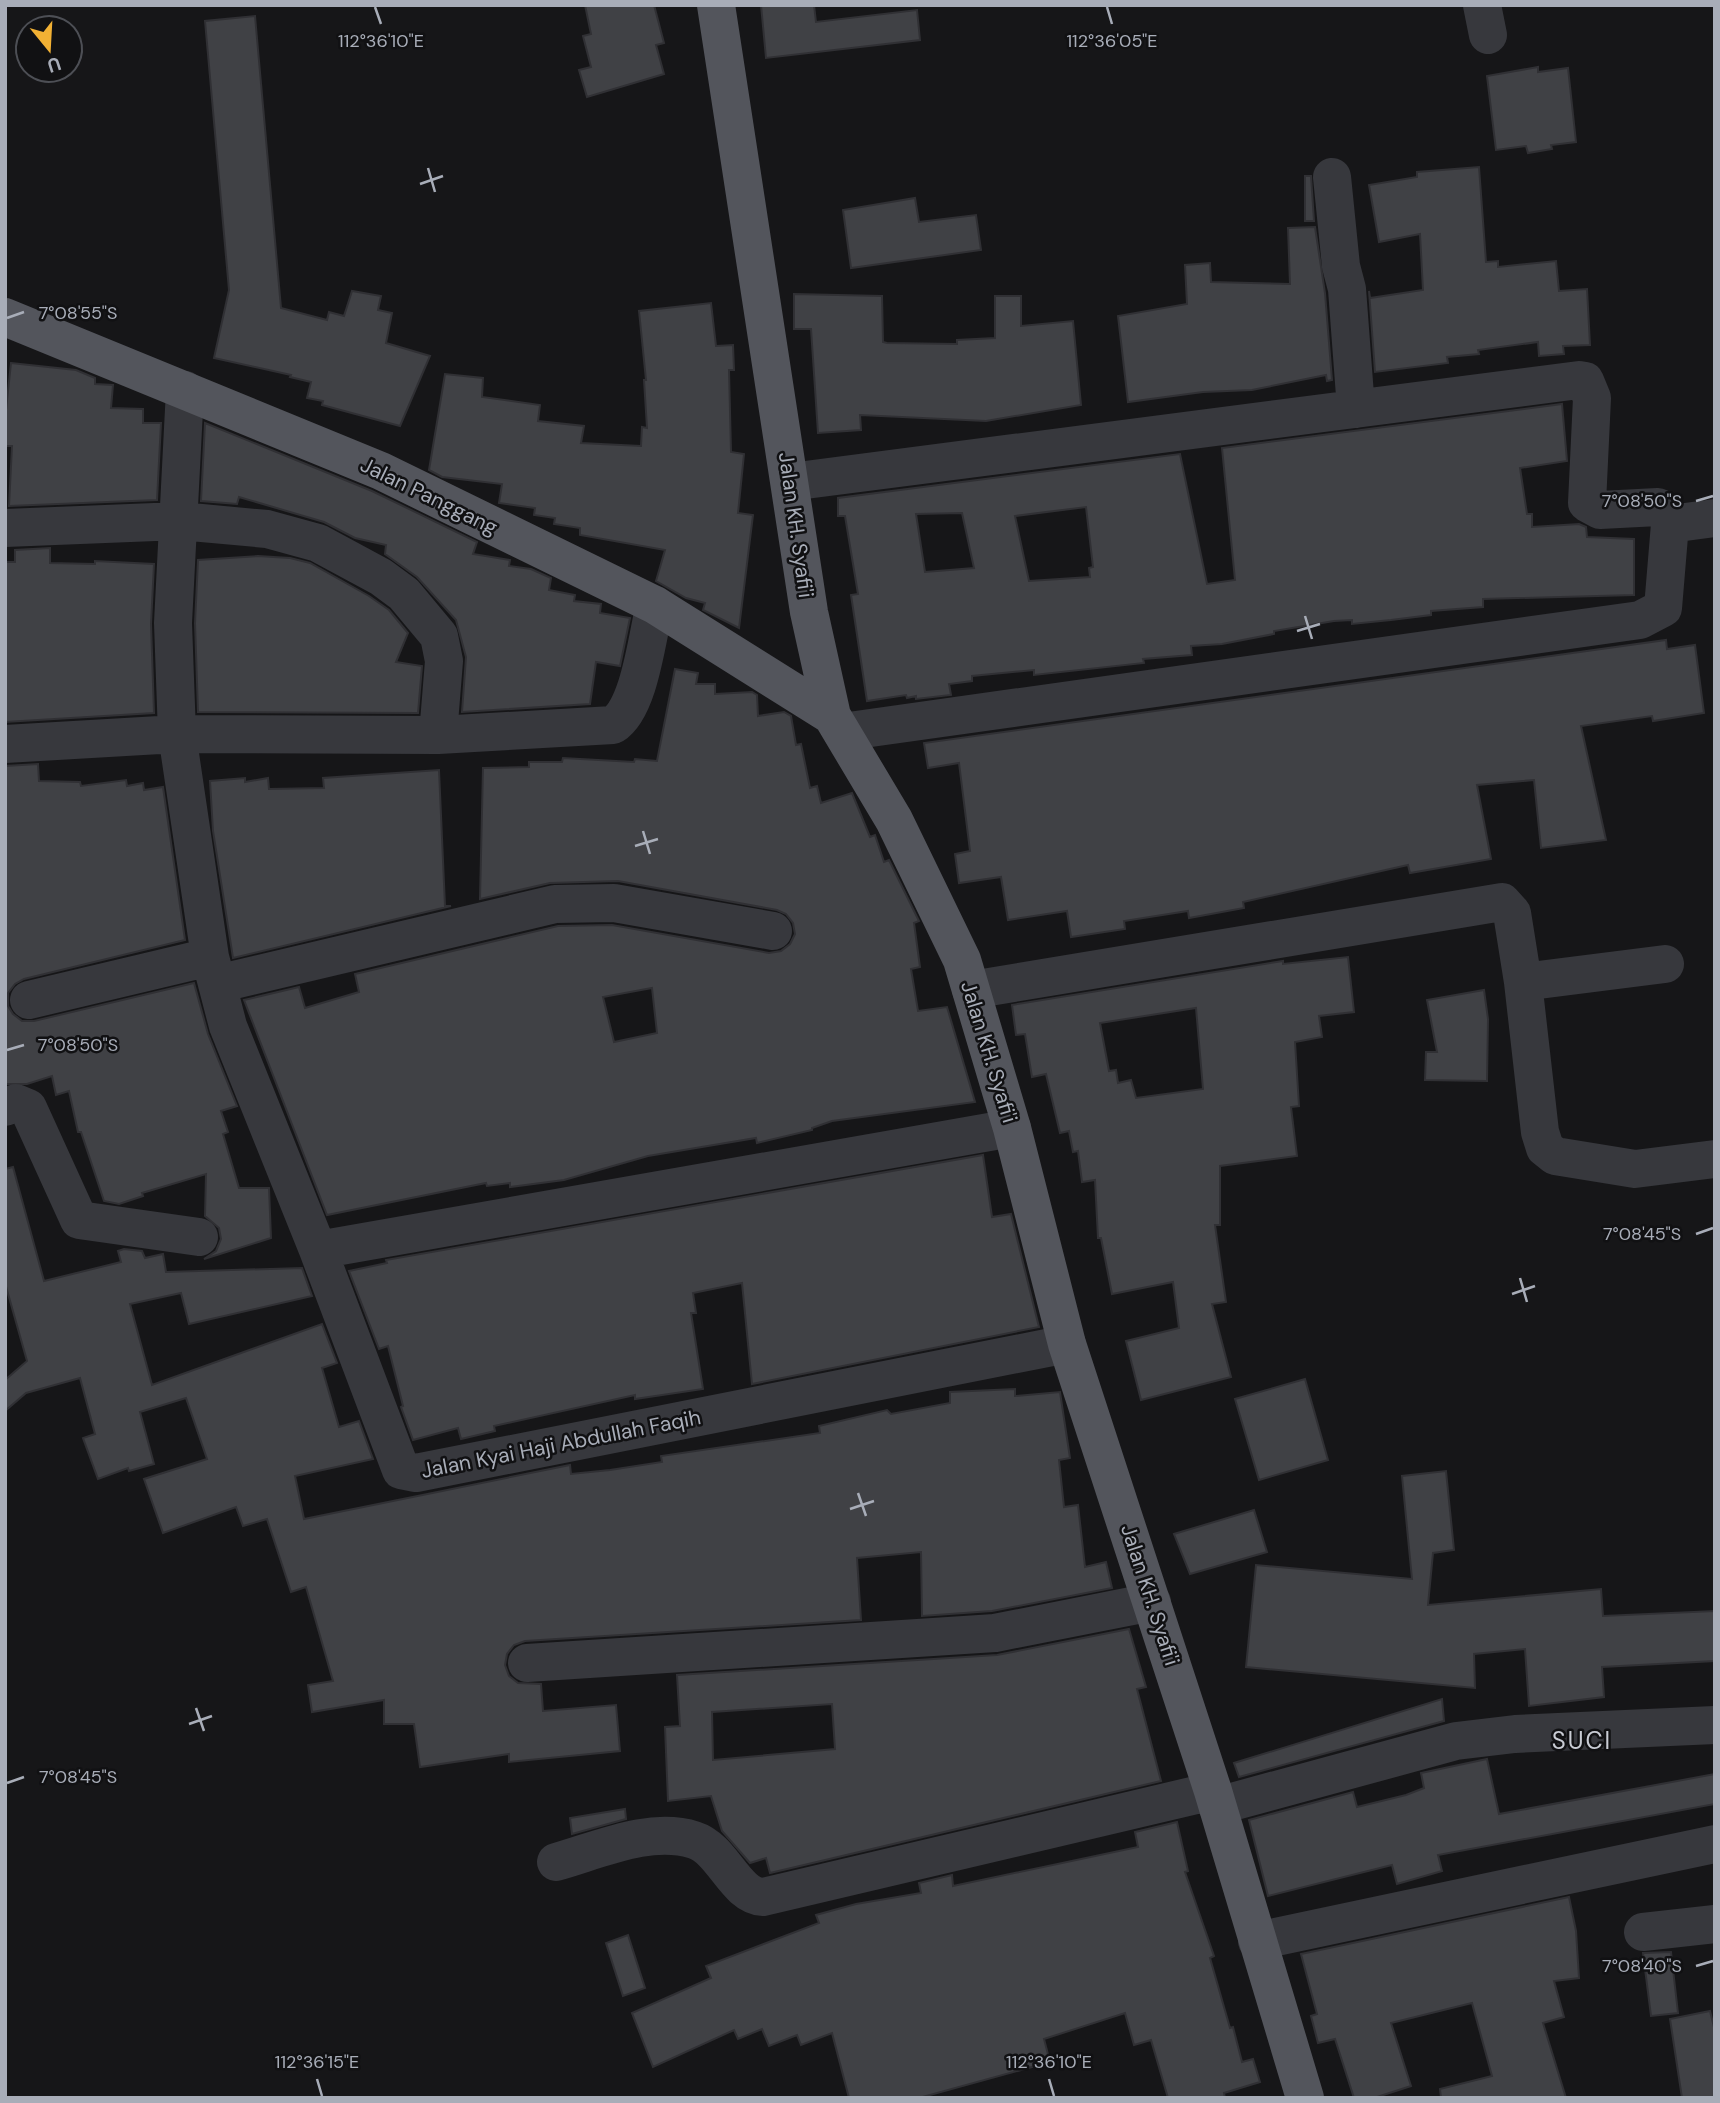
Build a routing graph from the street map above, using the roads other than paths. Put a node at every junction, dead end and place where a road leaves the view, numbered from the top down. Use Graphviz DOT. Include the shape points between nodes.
graph roads {
  1 [pos="716,5"];
  2 [pos="1332,177"];
  3 [pos="5,317"];
  4 [pos="185,390"];
  5 [pos="1356,409"];
  6 [pos="790,482"];
  7 [pos="1715,518"];
  8 [pos="180,521"];
  9 [pos="1670,524"];
  10 [pos="5,528"];
  11 [pos="655,605"];
  12 [pos="837,724"];
  13 [pos="177,734"];
  14 [pos="438,735"];
  15 [pos="5,744"];
  16 [pos="773,931"];
  17 [pos="1665,964"];
  18 [pos="214,971"];
  19 [pos="1523,982"];
  20 [pos="971,990"];
  21 [pos="29,1000"];
  22 [pos="5,1107"];
  23 [pos="1012,1128"];
  24 [pos="1715,1159"];
  25 [pos="200,1237"];
  26 [pos="318,1250"];
  27 [pos="1067,1344"];
  28 [pos="1153,1602"];
  29 [pos="527,1663"];
  30 [pos="1715,1725"];
  31 [pos="1215,1799"];
  32 [pos="1715,1844"];
  33 [pos="556,1862"];
  34 [pos="1715,1924"];
  35 [pos="1643,1933"];
  36 [pos="1257,1941"];
  37 [pos="1305,2098"];
  1 -- 6 [label="main road, Jalan KH. Syafi'i"];
  2 -- 5 [label="street" via="1341,266 1348,289"];
  3 -- 4 [label="main road, Jalan Panggang"];
  4 -- 8 [label="street, Jalan Kyai Haji Abdullah Faqih"];
  4 -- 11 [label="main road, Jalan Panggang" via="381,471"];
  5 -- 6 [label="street"];
  5 -- 9 [label="street" via="1585,381 1592,398 1587,503 1601,510 1658,507"];
  6 -- 12 [label="main road, Jalan KH. Syafi'i" via="809,611"];
  7 -- 9 [label="street"];
  8 -- 10 [label="street"];
  8 -- 13 [label="street, Jalan Kyai Haji Abdullah Faqih" via="173,623"];
  8 -- 14 [label="street" via="267,529 318,543 404,594 444,646"];
  9 -- 12 [label="street" via="1663,608 1640,620"];
  11 -- 12 [label="main road, Jalan Panggang"];
  11 -- 14 [label="street" via="632,700 622,719 613,725"];
  12 -- 20 [label="main road, Jalan KH. Syafi'i" via="894,820 962,960"];
  13 -- 14 [label="street"];
  13 -- 15 [label="street"];
  13 -- 18 [label="street, Jalan Kyai Haji Abdullah Faqih"];
  16 -- 18 [label="street" via="614,903 555,904"];
  17 -- 19 [label="street"];
  18 -- 21 [label="street"];
  18 -- 26 [label="street, Jalan Kyai Haji Abdullah Faqih" via="228,1027"];
  19 -- 20 [label="street" via="1512,913 1507,904 1496,901"];
  19 -- 24 [label="street" via="1545,1149 1568,1159 1635,1169"];
  20 -- 23 [label="main road, Jalan KH. Syafi'i"];
  22 -- 25 [label="street" via="16,1103 27,1108 79,1220"];
  23 -- 26 [label="street"];
  23 -- 27 [label="main road, Jalan KH. Syafi'i"];
  26 -- 27 [label="street, Jalan Kyai Haji Abdullah Faqih" via="395,1458 407,1473"];
  27 -- 28 [label="main road, Jalan KH. Syafi'i"];
  28 -- 29 [label="street" via="995,1633"];
  28 -- 31 [label="main road, Jalan KH. Syafi'i"];
  30 -- 31 [label="street" via="1456,1741"];
  31 -- 33 [label="street" via="763,1897 752,1897 743,1889 709,1848 696,1840 669,1835 645,1837"];
  31 -- 36 [label="main road, Jalan KH. Syafi'i"];
  32 -- 36 [label="street"];
  34 -- 35 [label="street"];
  36 -- 37 [label="main road, Jalan KH. Syafi'i"];
}
